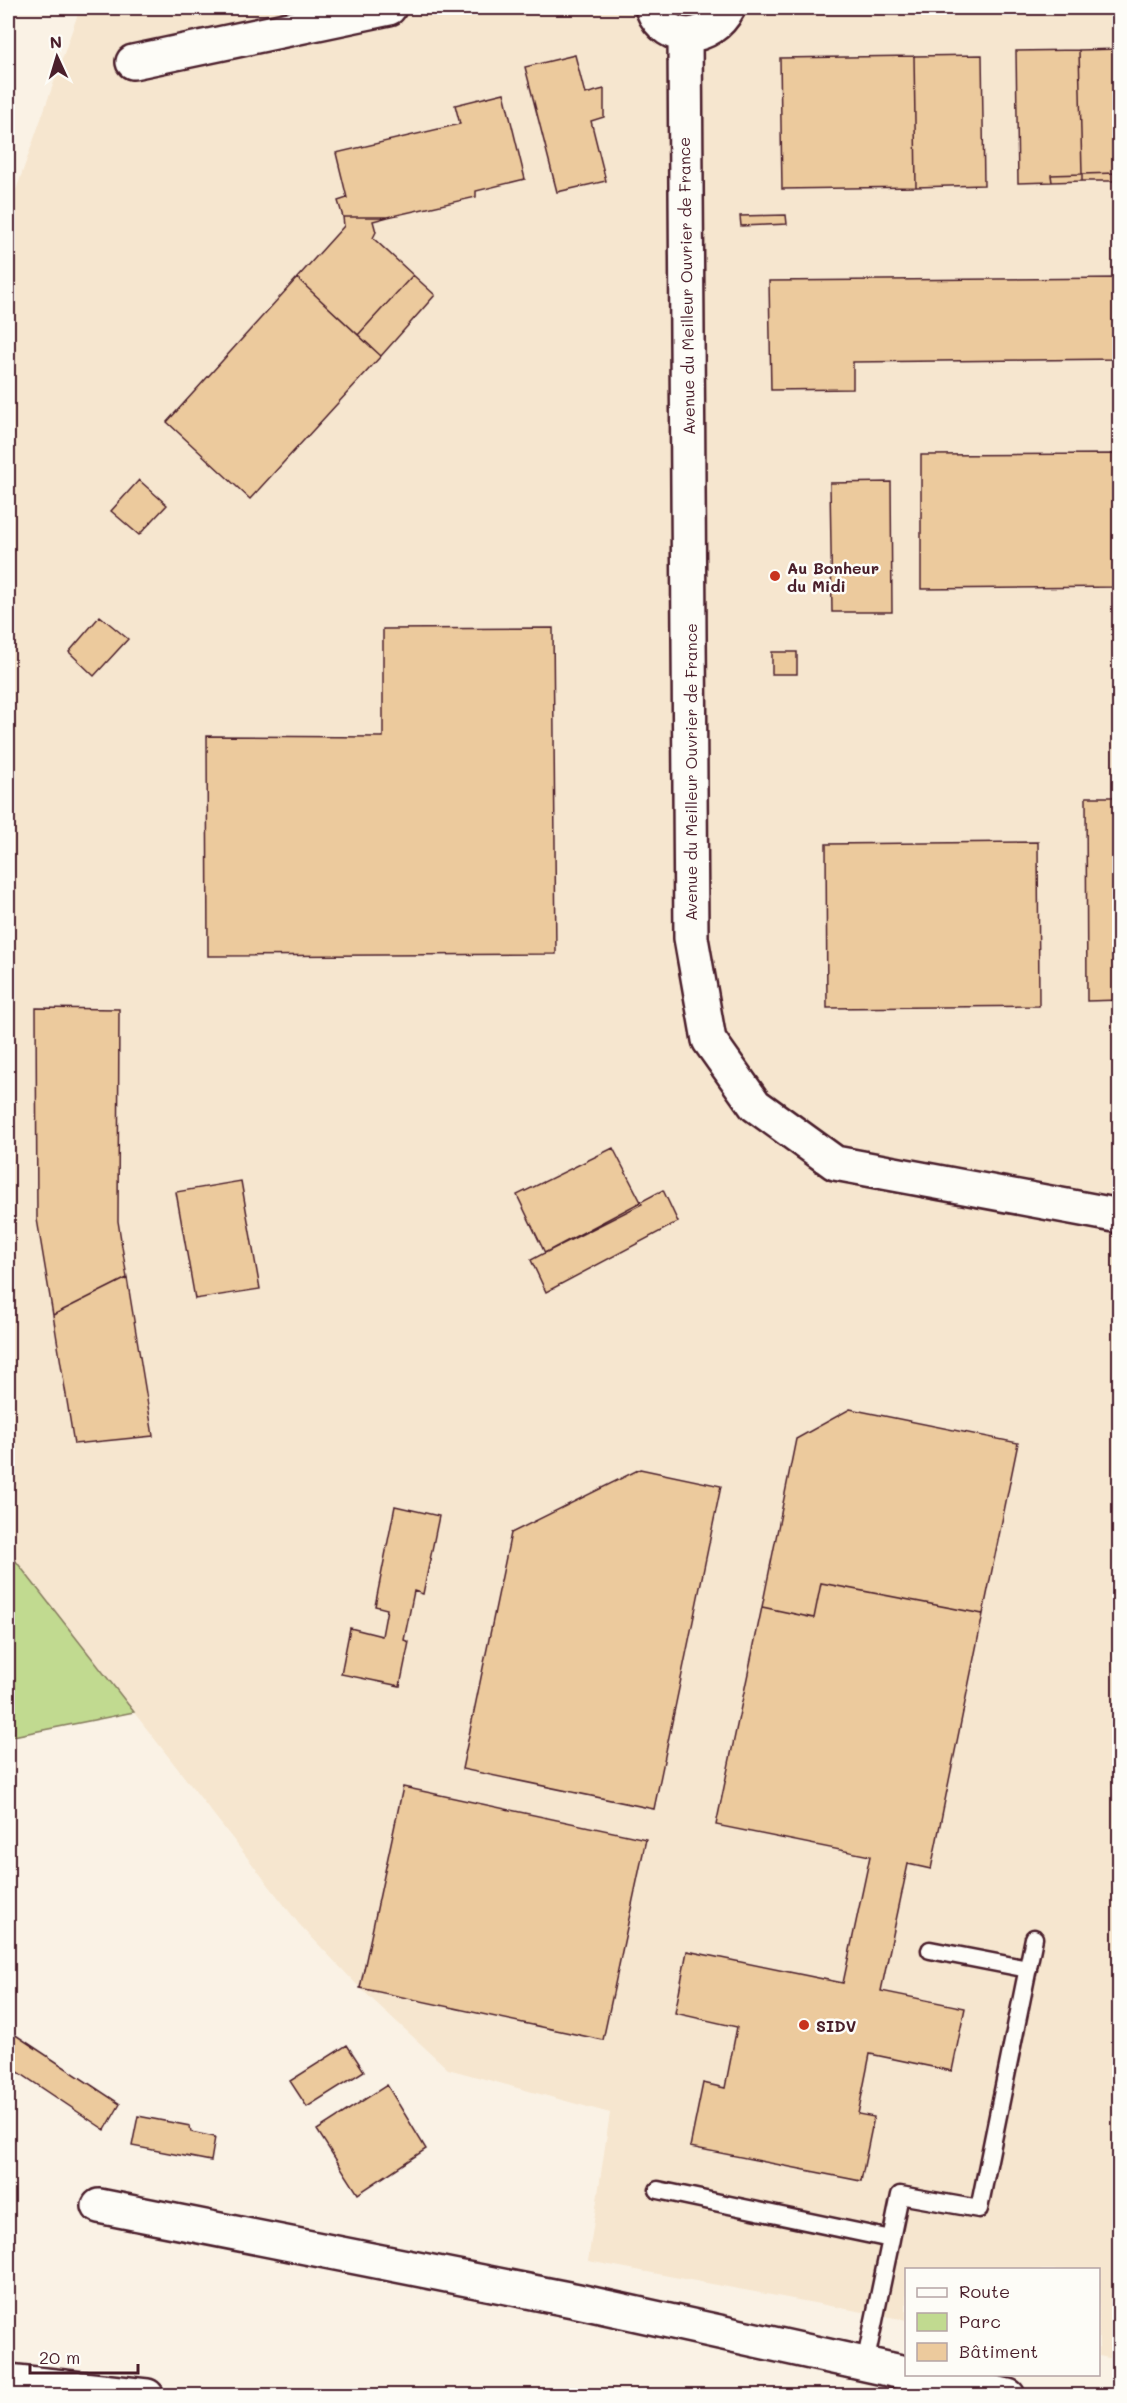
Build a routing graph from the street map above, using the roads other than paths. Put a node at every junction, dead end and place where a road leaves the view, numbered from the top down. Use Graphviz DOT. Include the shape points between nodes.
graph roads {
  1 [pos="389,8"];
  2 [pos="652,8"];
  3 [pos="728,8"];
  4 [pos="685,35"];
  5 [pos="133,63"];
  6 [pos="1119,1216"];
  7 [pos="1034,1938"];
  8 [pos="930,1950"];
  9 [pos="1028,1970"];
  10 [pos="658,2190"];
  11 [pos="99,2206"];
  12 [pos="891,2239"];
  13 [pos="865,2364"];
  14 [pos="905,2373"];
  15 [pos="922,2376"];
  16 [pos="8,2381"];
  17 [pos="147,2396"];
  18 [pos="1008,2396"];
  1 -- 5 [label="street"];
  2 -- 4 [label="street" via="661,22"];
  3 -- 4 [label="street" via="712,29"];
  4 -- 6 [label="street, Avenue du Meilleur Ouvrier de France" via="691,938 709,1040 754,1105 835,1163"];
  7 -- 9 [label="lane"];
  8 -- 9 [label="lane"];
  9 -- 12 [label="lane" via="979,2209 900,2195"];
  10 -- 12 [label="lane"];
  11 -- 13 [label="street" via="578,2301"];
  12 -- 13 [label="lane"];
  13 -- 14 [label="street"];
  15 -- 18 [label="street"];
  16 -- 17 [label="street"];
}
